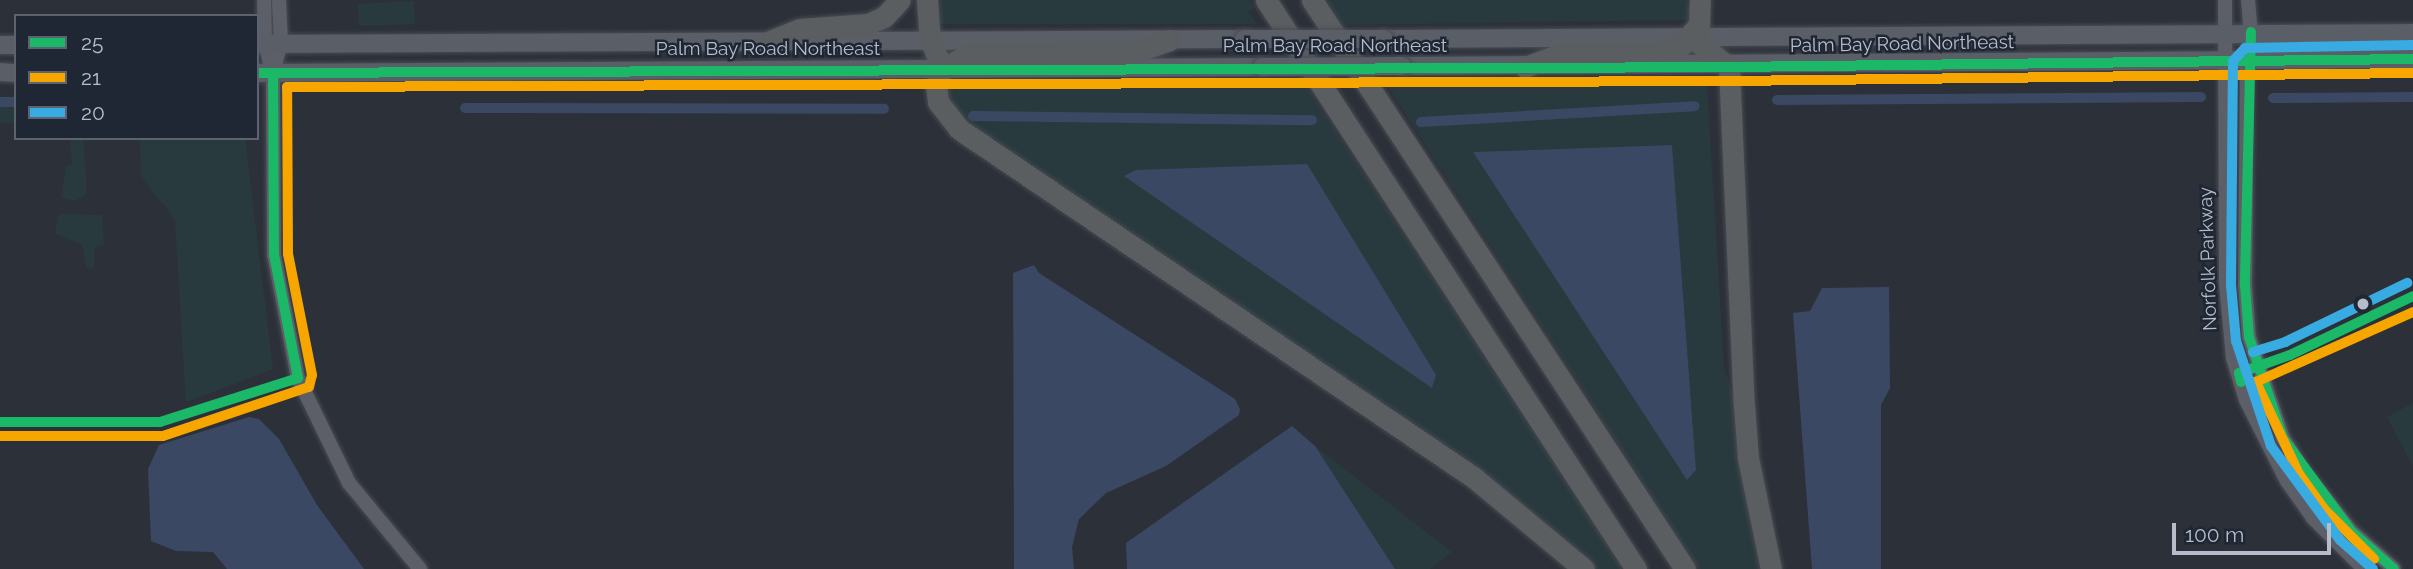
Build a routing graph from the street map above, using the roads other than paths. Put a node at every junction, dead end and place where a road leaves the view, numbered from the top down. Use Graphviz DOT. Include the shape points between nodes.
graph roads {
  1 [pos="264,0"];
  2 [pos="279,0"];
  3 [pos="900,0"];
  4 [pos="927,0"];
  5 [pos="1266,0"];
  6 [pos="1312,0"];
  7 [pos="1700,0"];
  8 [pos="2225,0"];
  9 [pos="2248,0"];
  10 [pos="2223,32"];
  11 [pos="2251,32"];
  12 [pos="2413,33"];
  13 [pos="1691,37"];
  14 [pos="930,40"];
  15 [pos="1170,40"];
  16 [pos="770,41"];
  17 [pos="268,44"];
  18 [pos="2413,59"];
  19 [pos="2247,62"];
  20 [pos="2225,63"];
  21 [pos="1525,67"];
  22 [pos="1729,67"];
  23 [pos="942,69"];
  24 [pos="265,73"];
  25 [pos="420,569"];
  26 [pos="1584,569"];
  27 [pos="1636,569"];
  28 [pos="1685,569"];
  29 [pos="1770,569"];
  30 [pos="2364,569"];
  31 [pos="2394,569"];
  1 -- 17 [label="street"];
  2 -- 17 [label="street"];
  3 -- 16 [label="highway" via="884,17 868,24 800,29"];
  4 -- 14 [label="highway"];
  5 -- 27 [label="highway"];
  6 -- 28 [label="highway"];
  7 -- 13 [label="highway" via="1699,24"];
  8 -- 10 [label="street, Norfolk Parkway"];
  9 -- 11 [label="street, Norfolk Parkway"];
  10 -- 11 [label="main road, Palm Bay Road Northeast"];
  10 -- 13 [label="main road, Palm Bay Road Northeast"];
  10 -- 20 [label="street, Norfolk Parkway"];
  11 -- 12 [label="main road, Palm Bay Road Northeast"];
  11 -- 19 [label="street, Norfolk Parkway"];
  13 -- 15 [label="main road, Palm Bay Road Northeast, bridge"];
  13 -- 21 [label="highway" via="1680,47 1657,53 1563,53"];
  13 -- 22 [label="highway"];
  14 -- 15 [label="main road, Palm Bay Road Northeast"];
  14 -- 16 [label="main road, Palm Bay Road Northeast"];
  14 -- 23 [label="highway"];
  15 -- 23 [label="highway" via="1136,52 968,54"];
  16 -- 17 [label="main road, Palm Bay Road Northeast"];
  17 -- 24 [label="street"];
  18 -- 19 [label="main road, Palm Bay Road Northeast"];
  19 -- 20 [label="main road, Palm Bay Road Northeast"];
  19 -- 31 [label="street, Norfolk Parkway" via="2245,285 2249,337 2262,383 2283,438 2304,471 2351,531"];
  20 -- 22 [label="main road, Palm Bay Road Northeast"];
  20 -- 30 [label="street, Norfolk Parkway" via="2226,284 2234,358 2246,400 2287,481 2313,518"];
  21 -- 22 [label="main road, Palm Bay Road Northeast"];
  21 -- 23 [label="main road, Palm Bay Road Northeast, bridge"];
  22 -- 29 [label="highway" via="1745,418"];
  23 -- 24 [label="main road, Palm Bay Road Northeast"];
  23 -- 26 [label="highway" via="936,85 938,102 959,129 1473,477"];
  24 -- 25 [label="street" via="274,255 298,378 349,483"];
}
